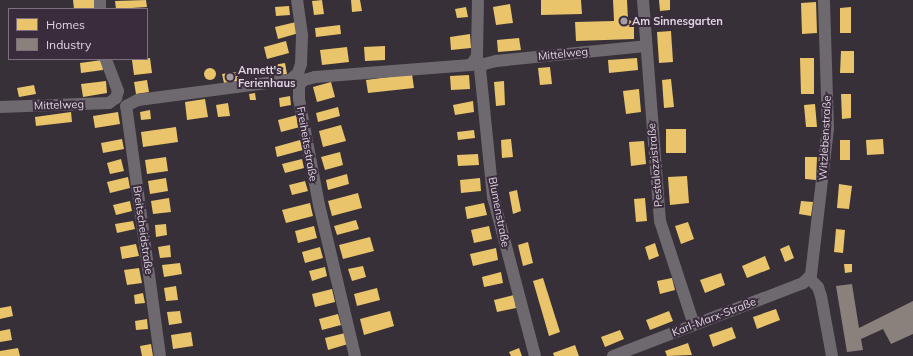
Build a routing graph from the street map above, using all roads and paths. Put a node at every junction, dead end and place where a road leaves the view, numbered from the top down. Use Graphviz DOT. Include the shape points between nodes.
graph roads {
  1 [pos="297,0"];
  2 [pos="478,0"];
  3 [pos="643,0"];
  4 [pos="824,0"];
  5 [pos="645,46"];
  6 [pos="106,60"];
  7 [pos="479,63"];
  8 [pos="0,107"];
  9 [pos="810,277"];
  10 [pos="694,325"];
  11 [pos="160,356"];
  12 [pos="355,356"];
  13 [pos="535,356"];
  14 [pos="613,356"];
  15 [pos="832,356"];
  1 -- 11 [label="street, Breitscheidstraße" via="302,35 301,64 298,73 290,80 138,100 127,105"];
  2 -- 7 [label="street, Blumenstraße"];
  3 -- 5 [label="street, Pestalozzistraße"];
  4 -- 9 [label="street, Witzlebenstraße" via="828,129"];
  5 -- 7 [label="street, Mittelweg"];
  5 -- 10 [label="street, Pestalozzistraße" via="660,221"];
  6 -- 8 [label="street, Mittelweg" via="118,89 116,97 107,103"];
  7 -- 12 [label="street, Freiheitsstraße" via="315,77 304,80 299,85 299,99 318,205"];
  7 -- 13 [label="street, Blumenstraße" via="494,197"];
  9 -- 10 [label="street, Karl-Marx-Straße"];
  9 -- 15 [label="street" via="821,296"];
  10 -- 14 [label="street, Karl-Marx-Straße"];
}
